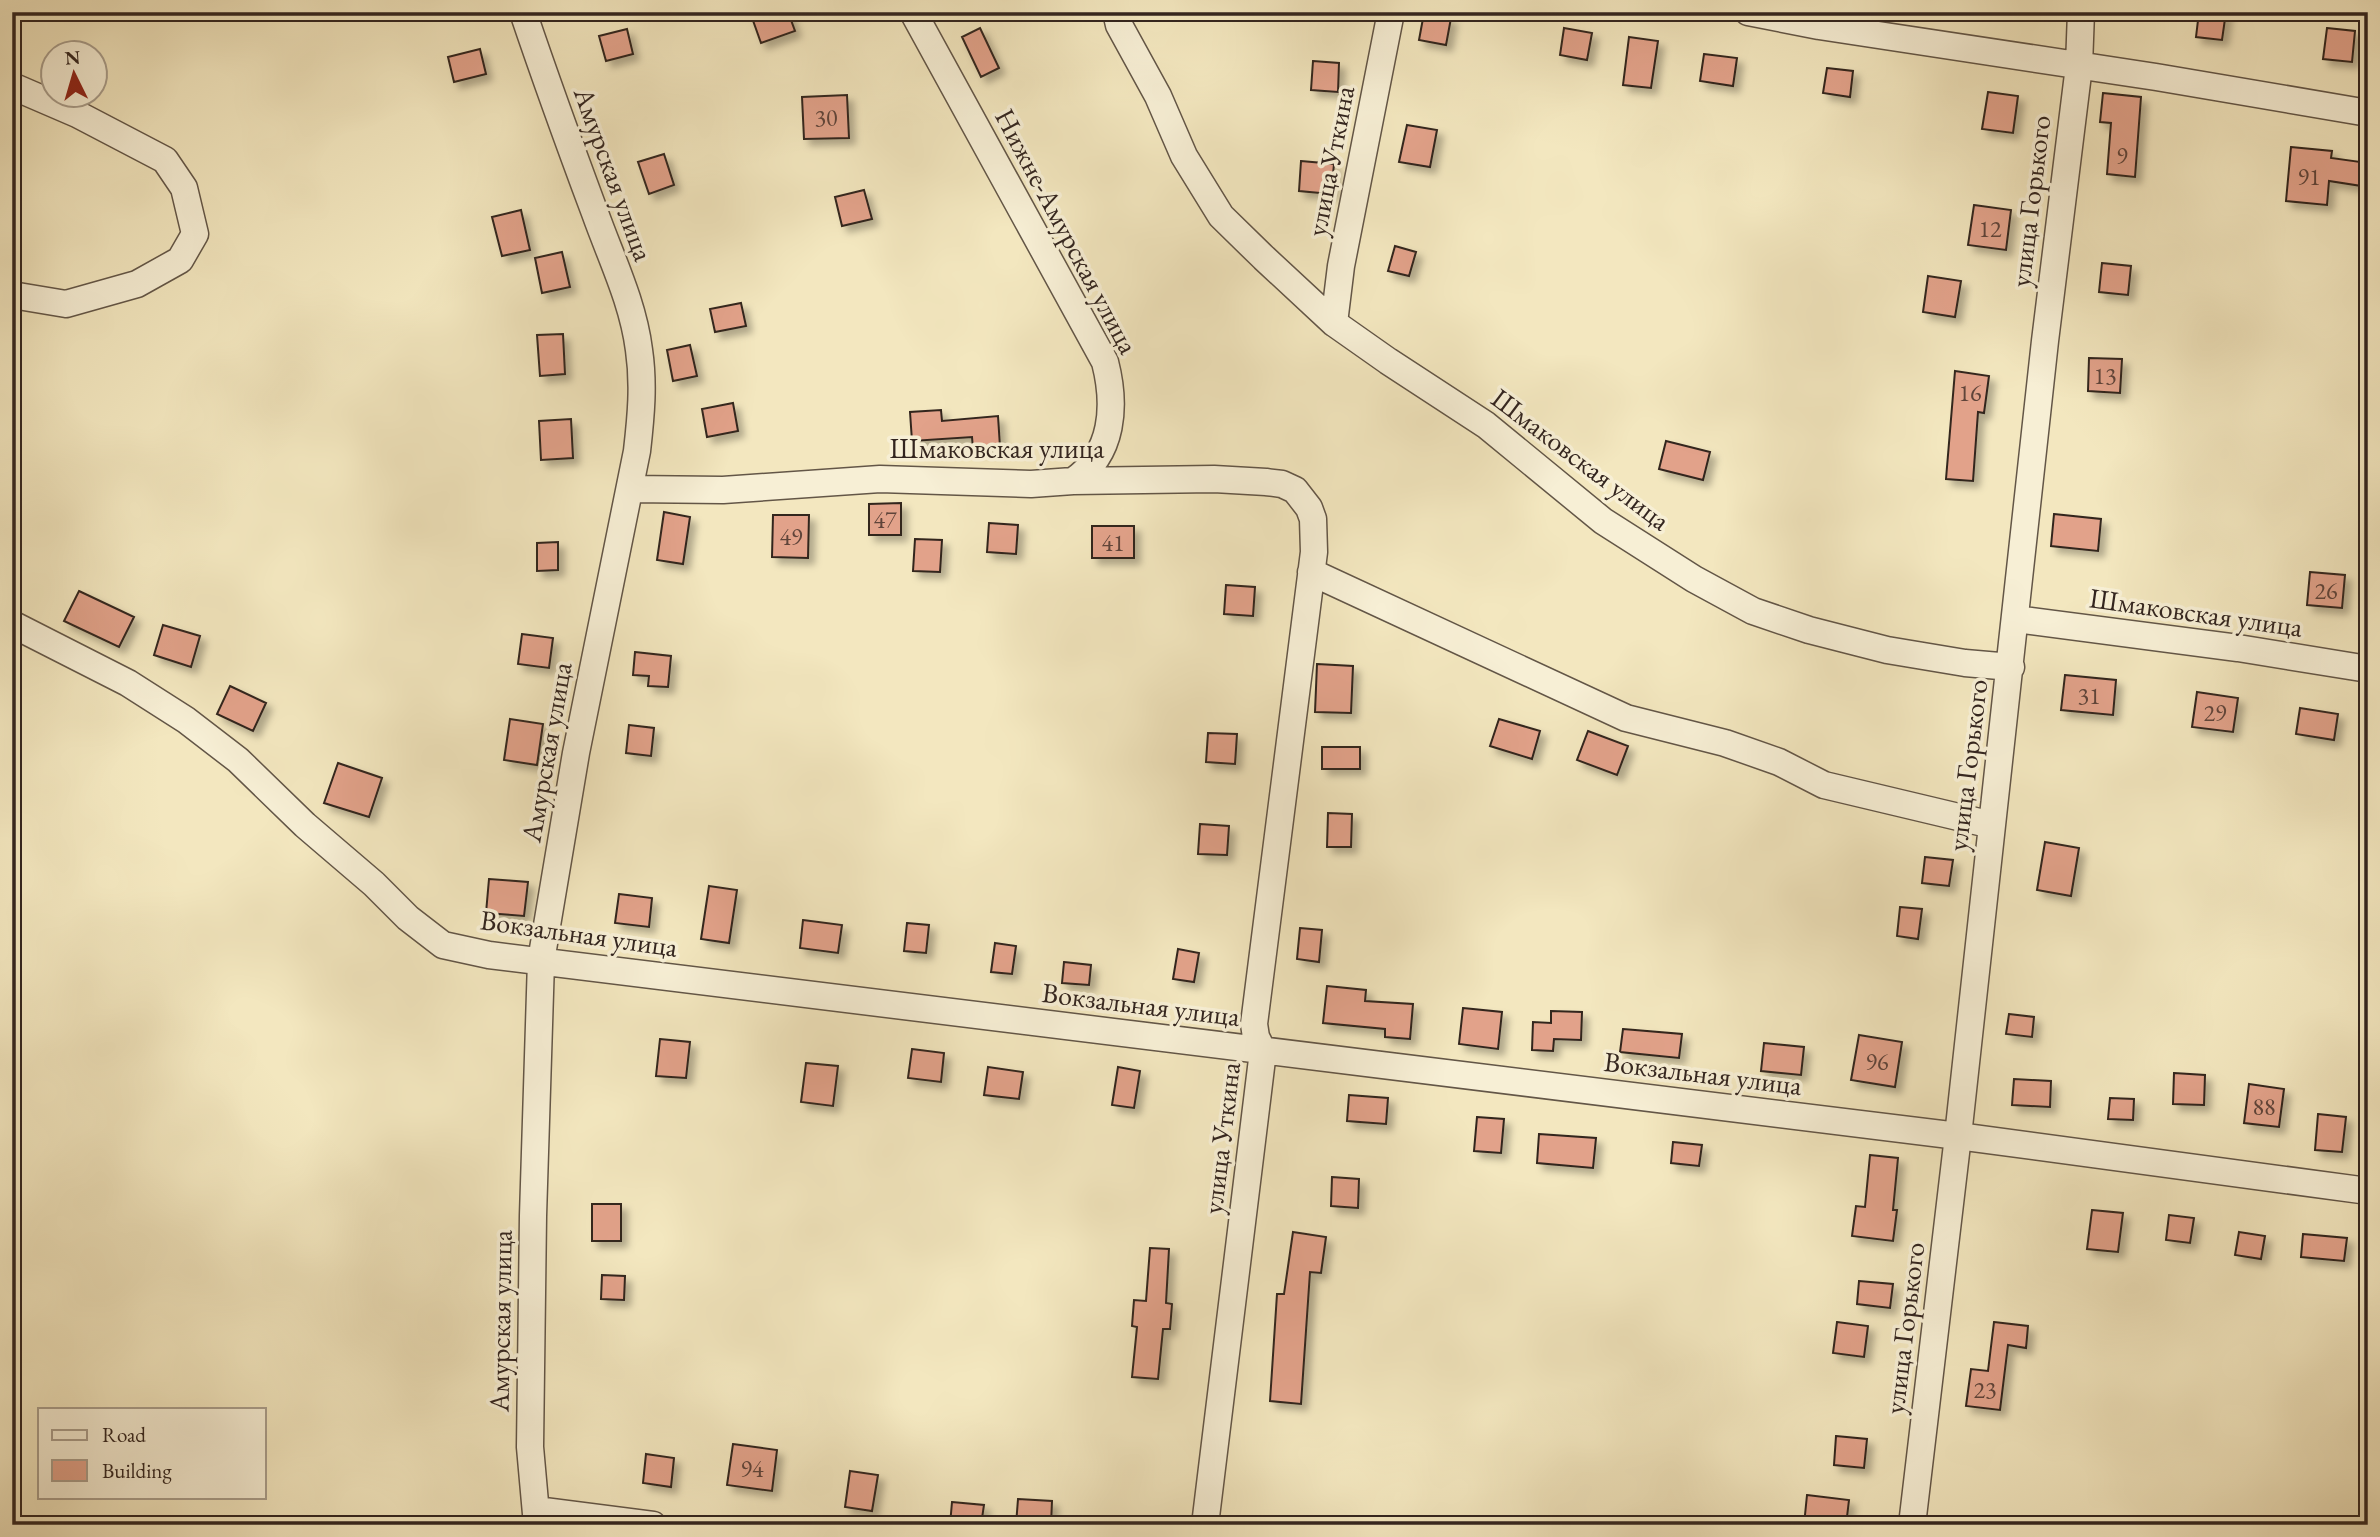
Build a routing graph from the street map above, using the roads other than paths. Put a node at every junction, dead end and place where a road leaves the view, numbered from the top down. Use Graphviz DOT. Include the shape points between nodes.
graph roads {
  1 [pos="523,12"];
  2 [pos="913,12"];
  3 [pos="1115,12"];
  4 [pos="1391,12"];
  5 [pos="1748,12"];
  6 [pos="2081,12"];
  7 [pos="2079,66"];
  8 [pos="12,86"];
  9 [pos="2368,113"];
  10 [pos="12,295"];
  11 [pos="1334,323"];
  12 [pos="1073,481"];
  13 [pos="630,489"];
  14 [pos="1312,562"];
  15 [pos="2016,619"];
  16 [pos="12,624"];
  17 [pos="2011,667"];
  18 [pos="2368,669"];
  19 [pos="1992,825"];
  20 [pos="541,961"];
  21 [pos="1263,1051"];
  22 [pos="1958,1136"];
  23 [pos="2368,1191"];
  24 [pos="536,1517"];
  25 [pos="653,1525"];
  26 [pos="1205,1525"];
  27 [pos="1912,1525"];
  1 -- 13 [label="street, Амурская улица" via="627,299 639,347 642,411"];
  2 -- 12 [label="street, Нижне-Амурская улица" via="1105,362 1112,406 1108,429 1096,461"];
  3 -- 11 [label="street, Шмаковская улица" via="1184,156 1221,216"];
  4 -- 11 [label="street, улица Уткина"];
  5 -- 7 [label="street"];
  6 -- 7 [label="street, улица Горького"];
  7 -- 9 [label="street"];
  7 -- 15 [label="street, улица Горького"];
  8 -- 10 [label="street" via="165,160 184,188 195,233 180,260 137,284 66,304"];
  11 -- 17 [label="street, Шмаковская улица" via="1486,425 1603,521 1753,611 1887,650"];
  12 -- 13 [label="street, Шмаковская улица" via="880,479 723,490"];
  12 -- 14 [label="street, Шмаковская улица" via="1214,479 1282,484 1309,508"];
  13 -- 20 [label="street, Амурская улица" via="576,753"];
  14 -- 19 [label="street" via="1626,718 1724,743 1824,785"];
  14 -- 21 [label="street, улица Уткина" via="1254,1024"];
  15 -- 17 [label="street, улица Горького"];
  15 -- 18 [label="street, Шмаковская улица"];
  16 -- 20 [label="street, Вокзальная улица" via="128,683 186,720 239,760 408,918 443,944 489,956"];
  17 -- 19 [label="street, улица Горького"];
  19 -- 22 [label="street, улица Горького"];
  20 -- 21 [label="street, Вокзальная улица"];
  20 -- 24 [label="street, Амурская улица" via="530,1447"];
  21 -- 22 [label="street, Вокзальная улица"];
  21 -- 26 [label="street, улица Уткина"];
  22 -- 23 [label="street, Вокзальная улица"];
  22 -- 27 [label="street, улица Горького"];
  24 -- 25 [label="street"];
}
